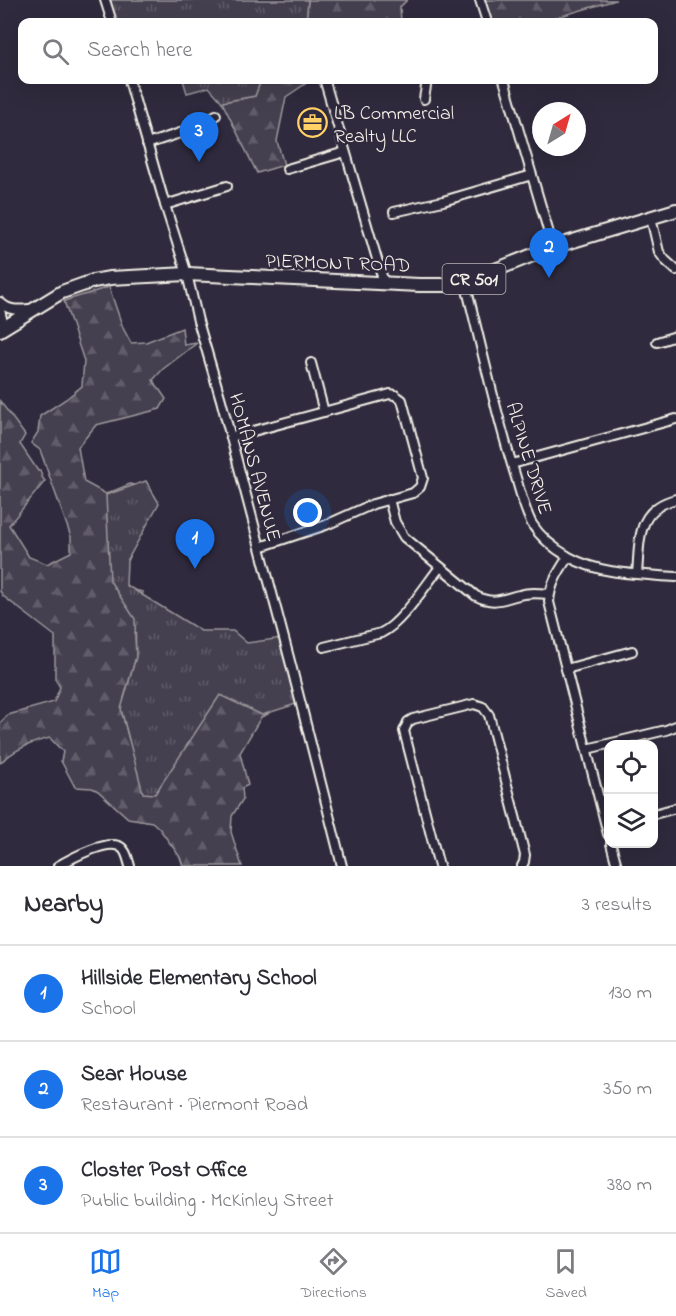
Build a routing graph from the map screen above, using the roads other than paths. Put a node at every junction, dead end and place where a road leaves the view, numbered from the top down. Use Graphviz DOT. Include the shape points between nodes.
graph roads {
  1 [pos="105,0"];
  2 [pos="480,0"];
  3 [pos="111,18"];
  4 [pos="486,18"];
  5 [pos="130,84"];
  6 [pos="326,84"];
  7 [pos="426,84"];
  8 [pos="505,84"];
  9 [pos="424,99"];
  10 [pos="216,115"];
  11 [pos="147,144"];
  12 [pos="345,152"];
  13 [pos="287,169"];
  14 [pos="532,175"];
  15 [pos="227,186"];
  16 [pos="165,205"];
  17 [pos="676,210"];
  18 [pos="393,212"];
  19 [pos="651,218"];
  20 [pos="553,247"];
  21 [pos="676,270"];
  22 [pos="188,274"];
  23 [pos="465,282"];
  24 [pos="384,283"];
  25 [pos="0,302"];
  26 [pos="34,309"];
  27 [pos="0,310"];
  28 [pos="2,329"];
  29 [pos="676,336"];
  30 [pos="657,342"];
  31 [pos="311,363"];
  32 [pos="324,412"];
  33 [pos="676,419"];
  34 [pos="231,437"];
  35 [pos="512,464"];
  36 [pos="676,499"];
  37 [pos="389,500"];
  38 [pos="260,547"];
  39 [pos="568,556"];
  40 [pos="440,567"];
  41 [pos="637,574"];
  42 [pos="676,577"];
  43 [pos="549,594"];
  44 [pos="324,647"];
  45 [pos="632,651"];
  46 [pos="566,669"];
  47 [pos="676,726"];
  48 [pos="586,749"];
  49 [pos="676,808"];
  50 [pos="658,813"];
  51 [pos="604,814"];
  52 [pos="612,848"];
  53 [pos="58,866"];
  54 [pos="130,866"];
  55 [pos="342,866"];
  56 [pos="439,866"];
  57 [pos="522,866"];
  58 [pos="617,866"];
  1 -- 3 [label="street"];
  2 -- 4 [label="street"];
  5 -- 11 [label="street, HOMANS AVENUE"];
  6 -- 12 [label="street"];
  7 -- 9 [label="street"];
  8 -- 14 [label="street"];
  10 -- 11 [label="street" via="192,129"];
  11 -- 16 [label="street, HOMANS AVENUE"];
  12 -- 13 [label="street"];
  12 -- 24 [label="street"];
  14 -- 18 [label="street"];
  14 -- 20 [label="street"];
  15 -- 16 [label="street"];
  16 -- 22 [label="street, HOMANS AVENUE"];
  17 -- 19 [label="main road, PIERMONT ROAD / CR 501"];
  19 -- 20 [label="main road, PIERMONT ROAD / CR 501"];
  19 -- 21 [label="street" via="659,252"];
  20 -- 23 [label="main road, PIERMONT ROAD / CR 501"];
  22 -- 24 [label="main road, PIERMONT ROAD / CR 501"];
  22 -- 26 [label="main road, PIERMONT ROAD / CR 501" via="93,281 62,292"];
  22 -- 34 [label="street, HOMANS AVENUE"];
  23 -- 24 [label="main road, PIERMONT ROAD / CR 501"];
  23 -- 35 [label="street, ALPINE DRIVE"];
  25 -- 26 [label="street" via="5,308"];
  26 -- 28 [label="main road, PIERMONT ROAD / CR 501"];
  27 -- 28 [label="street"];
  29 -- 30 [label="street"];
  31 -- 32 [label="street"];
  32 -- 34 [label="street"];
  32 -- 37 [label="street" via="390,394 402,400 423,478 413,493"];
  33 -- 35 [label="street"];
  34 -- 38 [label="street, HOMANS AVENUE"];
  35 -- 39 [label="street, ALPINE DRIVE" via="532,523 547,541"];
  36 -- 41 [label="street" via="658,506 643,524"];
  37 -- 38 [label="street"];
  37 -- 40 [label="street" via="395,522 405,537"];
  38 -- 55 [label="street, HOMANS AVENUE"];
  39 -- 41 [label="street, ALPINE DRIVE" via="607,571"];
  39 -- 43 [label="street"];
  40 -- 43 [label="street" via="476,596 490,601 529,593"];
  40 -- 44 [label="street" via="388,630"];
  41 -- 42 [label="street, ALPINE DRIVE"];
  43 -- 46 [label="street"];
  45 -- 46 [label="street"];
  46 -- 48 [label="street"];
  47 -- 48 [label="street"];
  48 -- 51 [label="street"];
  49 -- 50 [label="street"];
  52 -- 58 [label="street"];
  53 -- 54 [label="street" via="112,844 124,850"];
  56 -- 57 [label="street" via="404,731 413,719 474,704 489,714 525,855"];
}
